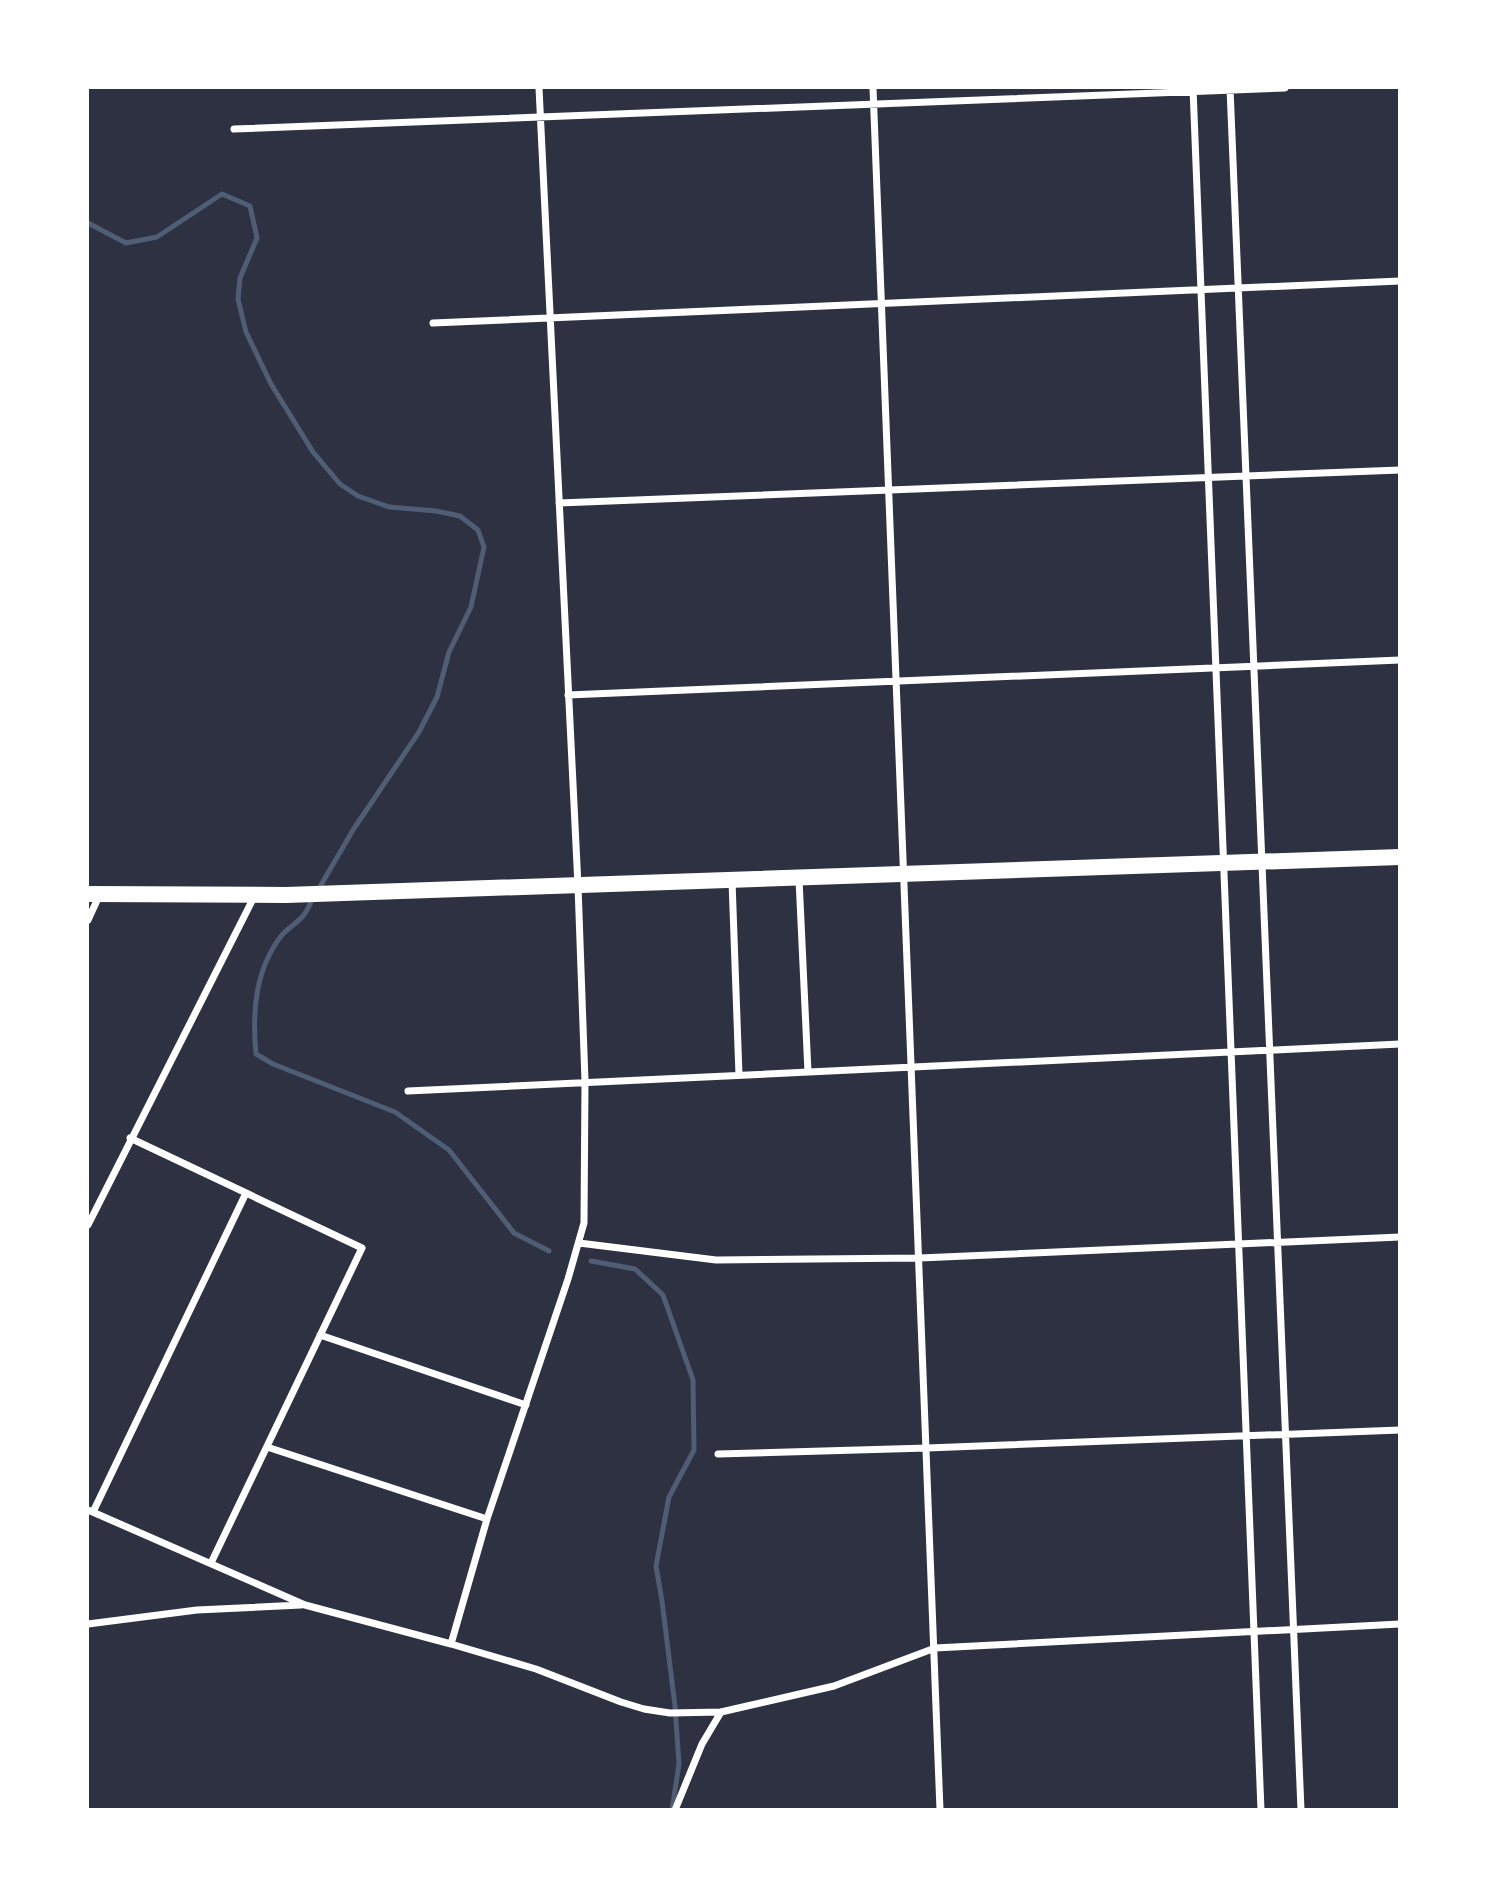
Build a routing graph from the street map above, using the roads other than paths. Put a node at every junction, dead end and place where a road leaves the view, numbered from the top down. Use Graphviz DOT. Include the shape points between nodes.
graph roads {
  1 [pos="539,88"];
  2 [pos="873,88"];
  3 [pos="1285,88"];
  4 [pos="1194,89"];
  5 [pos="1230,89"];
  6 [pos="874,104"];
  7 [pos="541,116"];
  8 [pos="234,128"];
  9 [pos="1399,281"];
  10 [pos="1238,288"];
  11 [pos="1201,290"];
  12 [pos="882,303"];
  13 [pos="550,318"];
  14 [pos="433,323"];
  15 [pos="1399,470"];
  16 [pos="1246,476"];
  17 [pos="1209,477"];
  18 [pos="889,491"];
  19 [pos="559,503"];
  20 [pos="1399,660"];
  21 [pos="1254,666"];
  22 [pos="1216,668"];
  23 [pos="897,681"];
  24 [pos="568,695"];
  25 [pos="1399,857"];
  26 [pos="1262,862"];
  27 [pos="1224,863"];
  28 [pos="905,875"];
  29 [pos="799,878"];
  30 [pos="732,881"];
  31 [pos="578,886"];
  32 [pos="93,895"];
  33 [pos="254,896"];
  34 [pos="88,920"];
  35 [pos="1399,1044"];
  36 [pos="1270,1052"];
  37 [pos="1231,1054"];
  38 [pos="912,1067"];
  39 [pos="808,1072"];
  40 [pos="739,1074"];
  41 [pos="585,1081"];
  42 [pos="408,1091"];
  43 [pos="130,1138"];
  44 [pos="246,1193"];
  45 [pos="88,1225"];
  46 [pos="1399,1237"];
  47 [pos="1278,1242"];
  48 [pos="579,1243"];
  49 [pos="1238,1243"];
  50 [pos="920,1258"];
  51 [pos="320,1335"];
  52 [pos="526,1405"];
  53 [pos="1399,1430"];
  54 [pos="1285,1434"];
  55 [pos="1246,1436"];
  56 [pos="267,1447"];
  57 [pos="927,1448"];
  58 [pos="718,1454"];
  59 [pos="90,1511"];
  60 [pos="487,1518"];
  61 [pos="211,1563"];
  62 [pos="305,1605"];
  63 [pos="88,1624"];
  64 [pos="1399,1624"];
  65 [pos="1293,1630"];
  66 [pos="1254,1632"];
  67 [pos="451,1644"];
  68 [pos="935,1648"];
  69 [pos="721,1712"];
  70 [pos="675,1810"];
  71 [pos="940,1810"];
  72 [pos="1261,1810"];
  73 [pos="1300,1810"];
  1 -- 7 [label="street"];
  2 -- 6 [label="street"];
  3 -- 5 [label="street"];
  4 -- 5 [label="street"];
  4 -- 6 [label="street"];
  4 -- 11 [label="street"];
  5 -- 10 [label="street"];
  6 -- 7 [label="street"];
  6 -- 12 [label="street"];
  7 -- 8 [label="street"];
  7 -- 13 [label="street"];
  9 -- 10 [label="street"];
  10 -- 11 [label="street"];
  10 -- 16 [label="street"];
  11 -- 12 [label="street"];
  11 -- 17 [label="street"];
  12 -- 13 [label="street"];
  12 -- 18 [label="street"];
  13 -- 14 [label="street"];
  13 -- 19 [label="street"];
  15 -- 16 [label="street"];
  16 -- 17 [label="street"];
  16 -- 21 [label="street"];
  17 -- 18 [label="street"];
  17 -- 22 [label="street"];
  18 -- 19 [label="street"];
  18 -- 23 [label="street"];
  19 -- 24 [label="street"];
  20 -- 21 [label="street"];
  21 -- 22 [label="street"];
  21 -- 26 [label="street"];
  22 -- 23 [label="street"];
  22 -- 27 [label="street"];
  23 -- 24 [label="street"];
  23 -- 28 [label="street"];
  24 -- 31 [label="street"];
  25 -- 26 [label="main road"];
  26 -- 27 [label="main road"];
  26 -- 36 [label="street"];
  27 -- 28 [label="main road"];
  27 -- 37 [label="street"];
  28 -- 29 [label="main road"];
  28 -- 38 [label="street"];
  29 -- 30 [label="main road"];
  29 -- 39 [label="street"];
  30 -- 31 [label="main road"];
  30 -- 40 [label="street"];
  31 -- 33 [label="main road"];
  31 -- 41 [label="street"];
  32 -- 33 [label="main road"];
  32 -- 34 [label="street"];
  33 -- 43 [label="street"];
  35 -- 36 [label="street"];
  36 -- 37 [label="street"];
  36 -- 47 [label="street"];
  37 -- 38 [label="street"];
  37 -- 49 [label="street"];
  38 -- 39 [label="street"];
  38 -- 50 [label="street"];
  39 -- 40 [label="street"];
  40 -- 41 [label="street"];
  41 -- 42 [label="street"];
  41 -- 48 [label="street" via="584,1223"];
  43 -- 44 [label="street"];
  43 -- 45 [label="street"];
  44 -- 51 [label="street" via="362,1248"];
  44 -- 59 [label="street"];
  46 -- 47 [label="street"];
  47 -- 49 [label="street"];
  47 -- 54 [label="street"];
  48 -- 50 [label="street" via="716,1260"];
  48 -- 52 [label="street"];
  49 -- 50 [label="street"];
  49 -- 55 [label="street"];
  50 -- 57 [label="street"];
  51 -- 52 [label="street"];
  51 -- 56 [label="street"];
  52 -- 60 [label="street"];
  53 -- 54 [label="street"];
  54 -- 55 [label="street"];
  54 -- 65 [label="street"];
  55 -- 57 [label="street"];
  55 -- 66 [label="street"];
  56 -- 60 [label="street"];
  56 -- 61 [label="street"];
  57 -- 58 [label="street"];
  57 -- 68 [label="street"];
  59 -- 61 [label="street"];
  60 -- 67 [label="street"];
  61 -- 62 [label="street"];
  62 -- 63 [label="street" via="197,1610"];
  62 -- 67 [label="street"];
  64 -- 65 [label="street"];
  65 -- 66 [label="street"];
  65 -- 73 [label="street"];
  66 -- 68 [label="street"];
  66 -- 72 [label="street"];
  67 -- 69 [label="street" via="644,1709"];
  68 -- 69 [label="street" via="834,1686"];
  68 -- 71 [label="street"];
  69 -- 70 [label="street" via="702,1744"];
}
